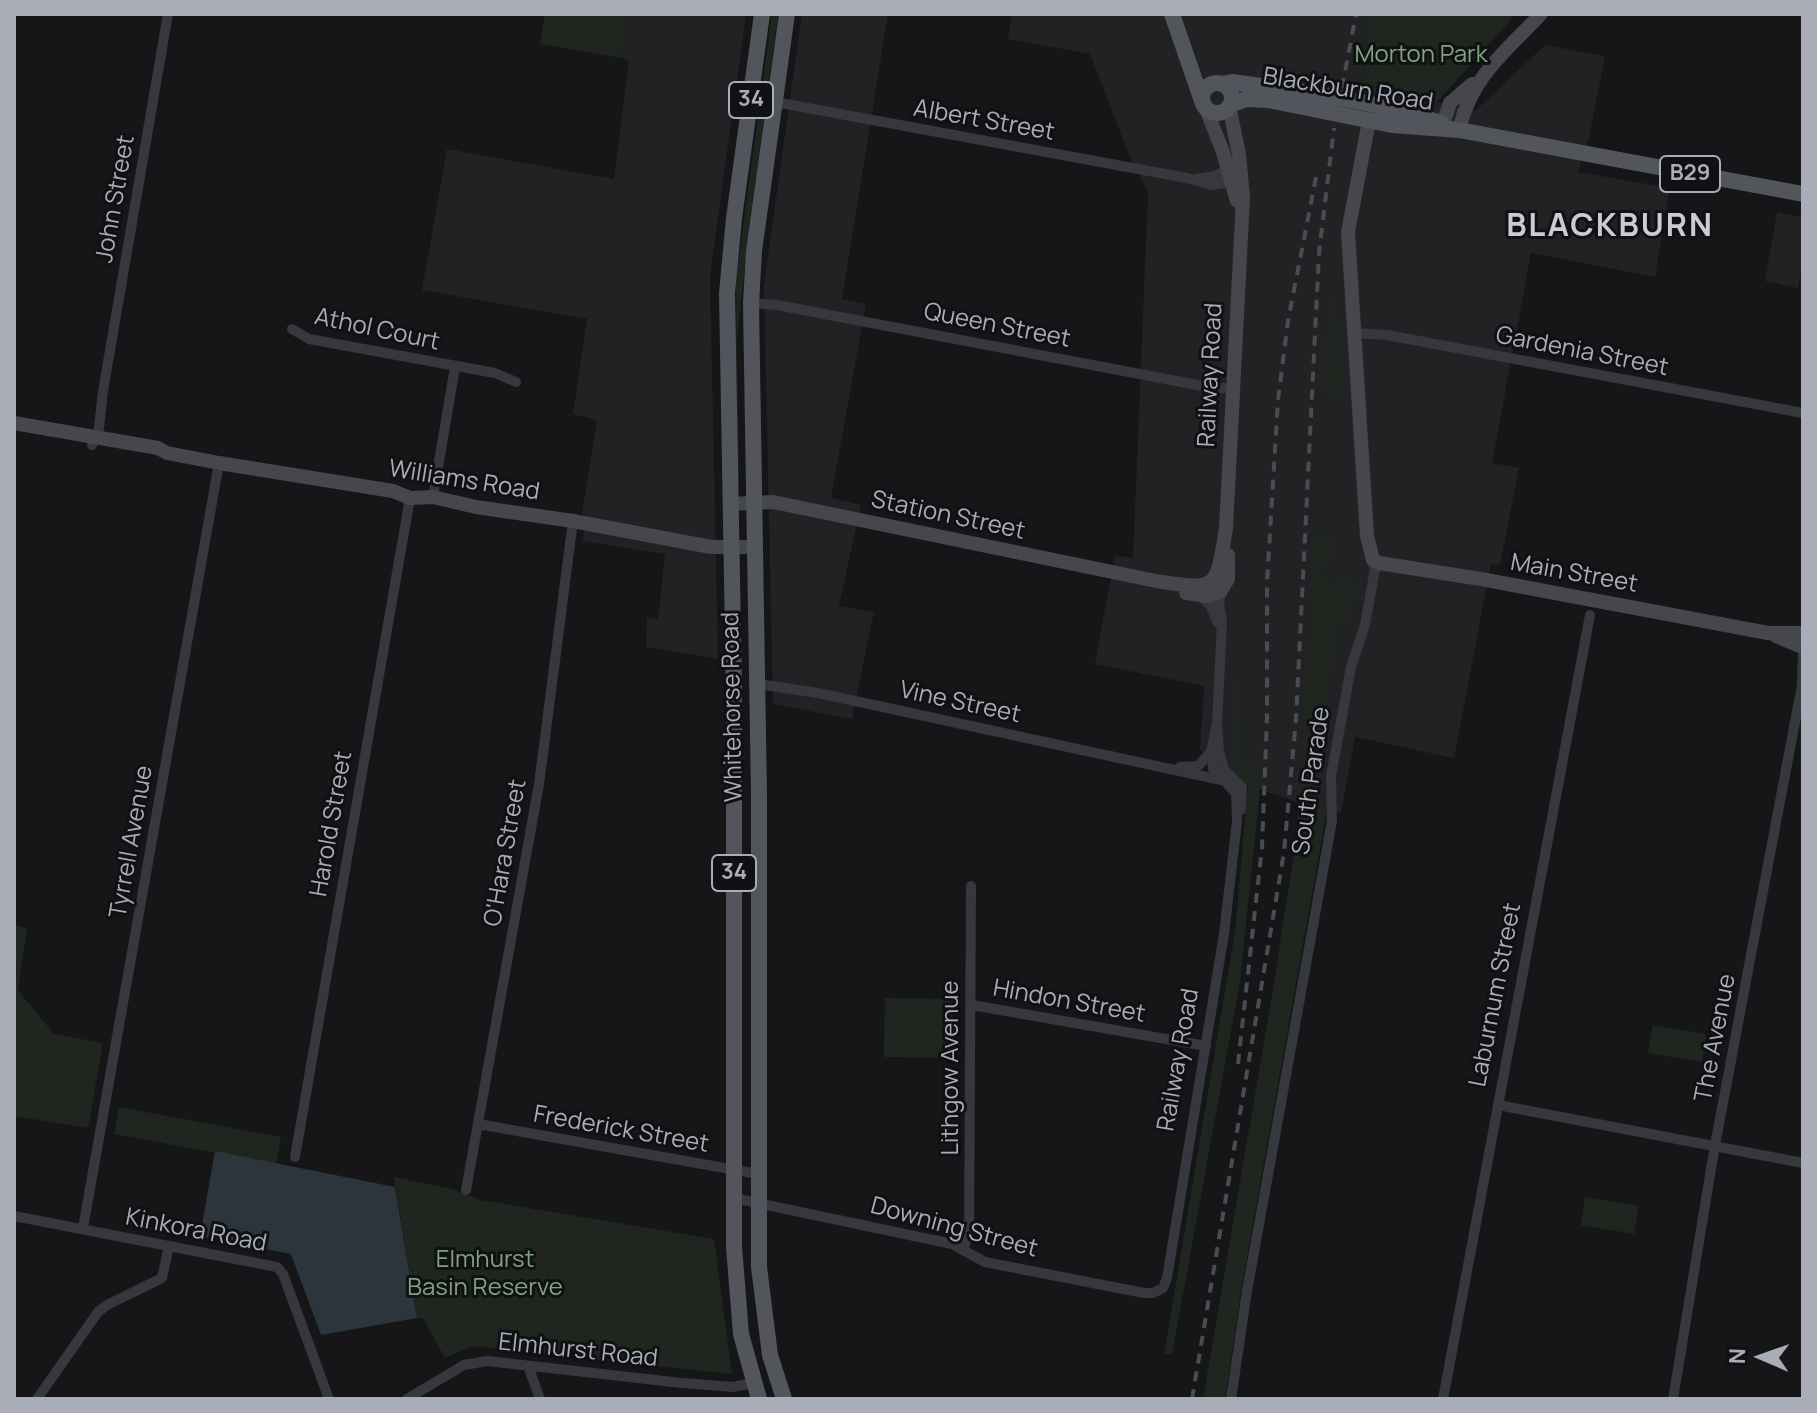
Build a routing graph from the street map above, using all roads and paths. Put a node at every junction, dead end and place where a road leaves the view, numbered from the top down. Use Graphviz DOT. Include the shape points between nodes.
graph roads {
  1 [pos="168,14"];
  2 [pos="762,14"];
  3 [pos="787,14"];
  4 [pos="1172,14"];
  5 [pos="1541,14"];
  6 [pos="1186,52"];
  7 [pos="1222,84"];
  8 [pos="775,102"];
  9 [pos="1203,103"];
  10 [pos="1230,105"];
  11 [pos="1370,113"];
  12 [pos="1450,128"];
  13 [pos="1234,175"];
  14 [pos="1799,195"];
  15 [pos="751,303"];
  16 [pos="292,329"];
  17 [pos="1354,333"];
  18 [pos="455,367"];
  19 [pos="516,382"];
  20 [pos="1235,389"];
  21 [pos="1803,413"];
  22 [pos="22,429"];
  23 [pos="101,441"];
  24 [pos="219,463"];
  25 [pos="433,497"];
  26 [pos="410,498"];
  27 [pos="754,502"];
  28 [pos="730,504"];
  29 [pos="573,521"];
  30 [pos="731,547"];
  31 [pos="755,547"];
  32 [pos="1373,560"];
  33 [pos="1209,593"];
  34 [pos="1593,599"];
  35 [pos="1590,615"];
  36 [pos="1803,642"];
  37 [pos="758,684"];
  38 [pos="1802,684"];
  39 [pos="1215,751"];
  40 [pos="1214,768"];
  41 [pos="1196,770"];
  42 [pos="1227,778"];
  43 [pos="971,886"];
  44 [pos="972,1005"];
  45 [pos="1206,1046"];
  46 [pos="1498,1105"];
  47 [pos="478,1124"];
  48 [pos="1715,1145"];
  49 [pos="295,1157"];
  50 [pos="1803,1163"];
  51 [pos="734,1171"];
  52 [pos="758,1174"];
  53 [pos="466,1190"];
  54 [pos="734,1198"];
  55 [pos="758,1203"];
  56 [pos="14,1216"];
  57 [pos="83,1228"];
  58 [pos="169,1246"];
  59 [pos="963,1249"];
  60 [pos="1163,1288"];
  61 [pos="528,1366"];
  62 [pos="756,1391"];
  63 [pos="37,1399"];
  64 [pos="329,1399"];
  65 [pos="407,1399"];
  66 [pos="540,1399"];
  67 [pos="784,1399"];
  68 [pos="1231,1399"];
  69 [pos="1443,1399"];
  70 [pos="1673,1399"];
  1 -- 23 [label="street, John Street" via="103,391"];
  2 -- 28 [label="main road, Whitehorse Road / 34" via="727,293"];
  3 -- 8 [label="main road, Whitehorse Road / 34"];
  4 -- 6 [label="main road, Railway Road"];
  5 -- 12 [label="street" via="1483,75"];
  6 -- 7 [label="main road, Railway Road"];
  6 -- 9 [label="main road, Railway Road"];
  7 -- 9 [label="main road" via="1206,88"];
  7 -- 10 [label="main road" via="1231,93"];
  7 -- 11 [label="main road, Blackburn Road / B29"];
  8 -- 13 [label="street, Albert Street" via="1212,185"];
  8 -- 15 [label="main road, Whitehorse Road / 34"];
  9 -- 10 [label="main road, B29" via="1216,113"];
  9 -- 13 [label="street, Railway Road"];
  10 -- 11 [label="main road, Blackburn Road / B29" via="1258,98"];
  10 -- 13 [label="street, Railway Road"];
  11 -- 12 [label="main road, Blackburn Road / B29" via="1401,126"];
  11 -- 17 [label="street, South Parade" via="1348,224"];
  12 -- 14 [label="main road, Blackburn Road / B29"];
  13 -- 20 [label="street, Railway Road" via="1242,225"];
  15 -- 20 [label="street, Queen Street"];
  15 -- 27 [label="main road, Whitehorse Road / 34"];
  16 -- 18 [label="street, Athol Court" via="309,339"];
  17 -- 21 [label="street, Gardenia Street"];
  17 -- 32 [label="street, South Parade"];
  18 -- 19 [label="street, Athol Court"];
  18 -- 25 [label="street, Athol Court"];
  20 -- 33 [label="street, Railway Road" via="1226,528"];
  22 -- 23 [label="street, Williams Road"];
  23 -- 24 [label="street, Williams Road"];
  24 -- 26 [label="street, Williams Road"];
  24 -- 57 [label="street, Tyrrell Avenue"];
  25 -- 26 [label="street, Williams Road"];
  25 -- 29 [label="street, Williams Road"];
  26 -- 49 [label="street, Harold Street"];
  27 -- 28 [label="street, Station Street"];
  27 -- 31 [label="main road, Whitehorse Road / 34"];
  27 -- 33 [label="street, Station Street"];
  28 -- 30 [label="main road, Whitehorse Road / 34"];
  29 -- 30 [label="street, Williams Road"];
  29 -- 47 [label="street, O'Hara Street" via="541,772"];
  30 -- 31 [label="street, Williams Road"];
  30 -- 51 [label="main road, Whitehorse Road / 34"];
  31 -- 37 [label="main road, Whitehorse Road / 34"];
  32 -- 34 [label="street, Main Street"];
  32 -- 68 [label="street, South Parade" via="1365,625 1351,667 1331,776 1332,821"];
  33 -- 39 [label="street, Railway Road" via="1221,633"];
  34 -- 35 [label="street, Laburnum Street"];
  34 -- 36 [label="street, Main Street"];
  35 -- 46 [label="street, Laburnum Street"];
  36 -- 38 [label="street, The Avenue"];
  37 -- 41 [label="street, Vine Street"];
  37 -- 52 [label="main road, Whitehorse Road / 34"];
  38 -- 48 [label="street, The Avenue"];
  39 -- 40 [label="street"];
  39 -- 41 [label="street"];
  39 -- 42 [label="street, Railway Road"];
  40 -- 41 [label="street, Vine Street"];
  40 -- 42 [label="street"];
  41 -- 42 [label="street, Vine Street"];
  42 -- 45 [label="street, Railway Road" via="1239,782 1244,792"];
  43 -- 44 [label="street, Lithgow Avenue"];
  44 -- 45 [label="street, Hindon Street"];
  44 -- 59 [label="street, Lithgow Avenue" via="969,1235"];
  45 -- 60 [label="street, Railway Road"];
  46 -- 48 [label="street"];
  46 -- 69 [label="street, Laburnum Street"];
  47 -- 51 [label="street, Frederick Street"];
  47 -- 53 [label="street, O'Hara Street"];
  48 -- 50 [label="street"];
  48 -- 70 [label="street, The Avenue"];
  51 -- 52 [label="street, Frederick Street"];
  51 -- 54 [label="main road, Whitehorse Road / 34"];
  52 -- 55 [label="main road, Whitehorse Road / 34"];
  54 -- 55 [label="street, Downing Street"];
  54 -- 62 [label="main road, Whitehorse Road / 34" via="737,1307"];
  55 -- 59 [label="street, Downing Street"];
  55 -- 67 [label="main road, Whitehorse Road / 34" via="763,1310"];
  56 -- 57 [label="street, Kinkora Road"];
  57 -- 58 [label="street, Kinkora Road"];
  58 -- 63 [label="street" via="162,1278 98,1312"];
  58 -- 64 [label="street, Kinkora Road" via="277,1267"];
  59 -- 60 [label="street, Downing Street" via="985,1262 1144,1293"];
  61 -- 62 [label="street, Elmhurst Road"];
  61 -- 65 [label="street, Elmhurst Road" via="464,1365"];
  61 -- 66 [label="street"];
}
